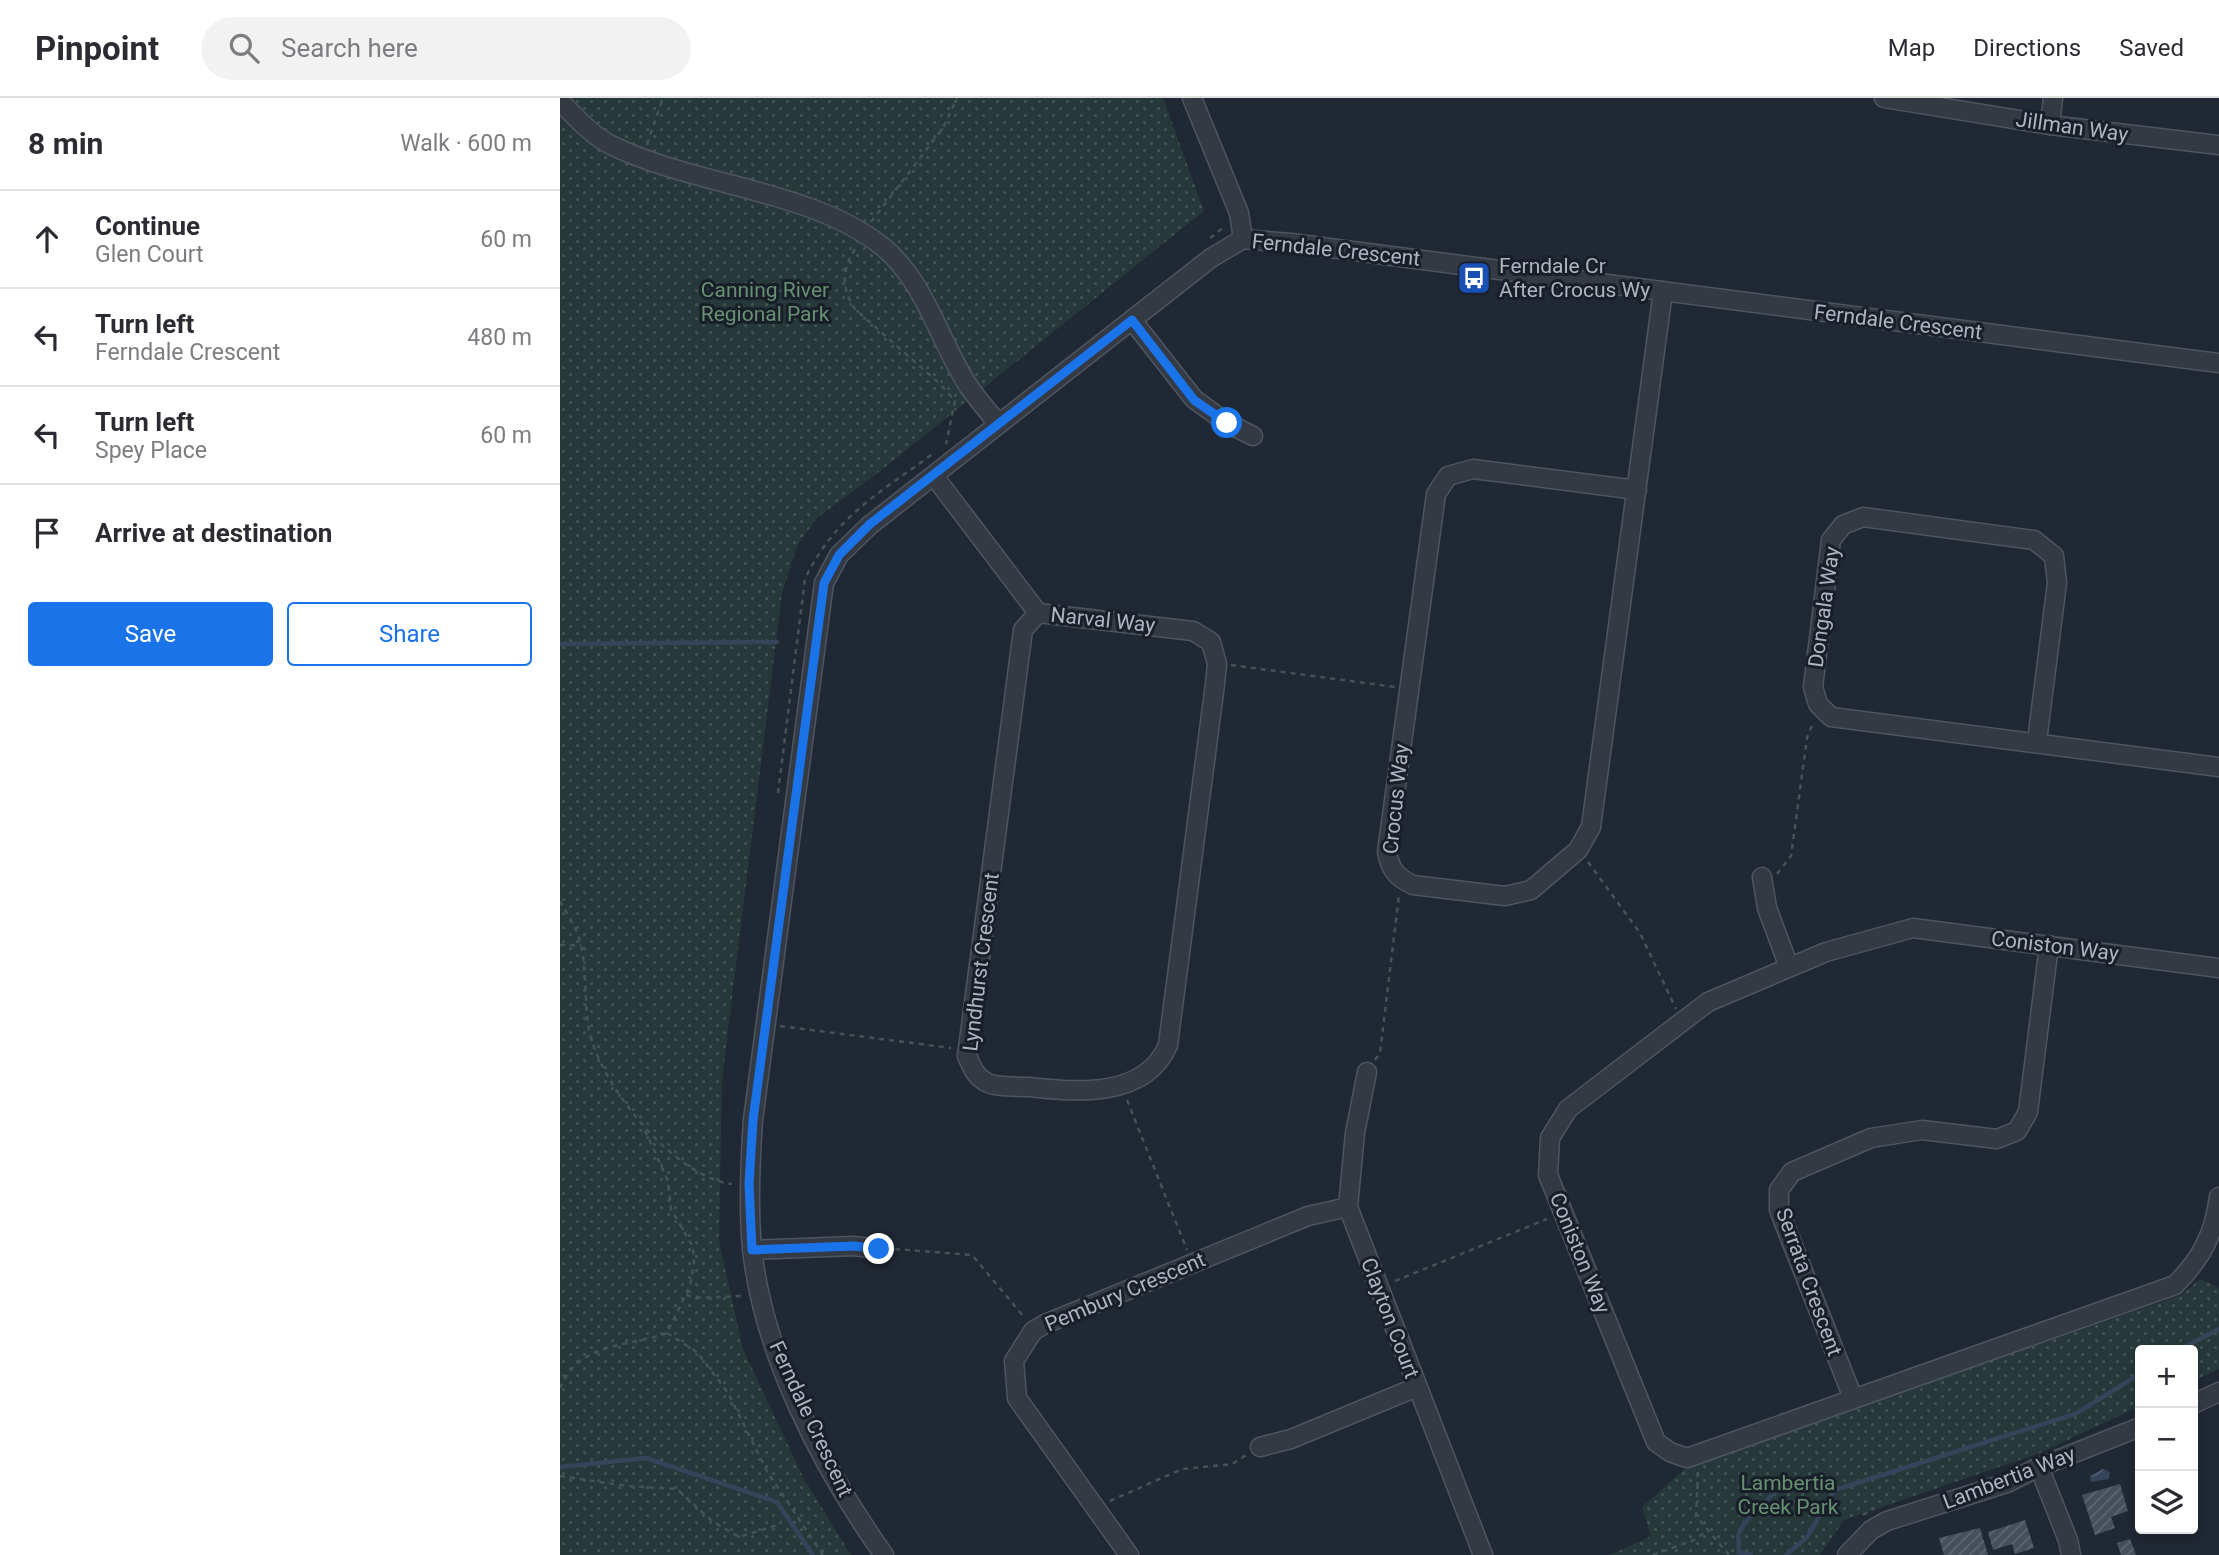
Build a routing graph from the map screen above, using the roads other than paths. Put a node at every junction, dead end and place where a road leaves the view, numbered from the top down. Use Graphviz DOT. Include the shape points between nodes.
graph roads {
  1 [pos="1192,98"];
  2 [pos="1884,98"];
  3 [pos="2053,98"];
  4 [pos="563,104"];
  5 [pos="2050,125"];
  6 [pos="2219,145"];
  7 [pos="1242,239"];
  8 [pos="1663,291"];
  9 [pos="1132,320"];
  10 [pos="2219,363"];
  11 [pos="998,424"];
  12 [pos="1252,436"];
  13 [pos="934,475"];
  14 [pos="1637,490"];
  15 [pos="1038,613"];
  16 [pos="1211,642"];
  17 [pos="2037,741"];
  18 [pos="2219,767"];
  19 [pos="1762,877"];
  20 [pos="2049,945"];
  21 [pos="1789,967"];
  22 [pos="2219,968"];
  23 [pos="1367,1072"];
  24 [pos="2219,1197"];
  25 [pos="1348,1206"];
  26 [pos="879,1249"];
  27 [pos="752,1250"];
  28 [pos="1417,1387"];
  29 [pos="2219,1392"];
  30 [pos="1853,1398"];
  31 [pos="2198,1402"];
  32 [pos="2135,1429"];
  33 [pos="1260,1447"];
  34 [pos="2039,1466"];
  35 [pos="884,1555"];
  36 [pos="1129,1555"];
  37 [pos="1483,1555"];
  38 [pos="1847,1555"];
  39 [pos="2071,1555"];
  1 -- 7 [label="street" via="1239,212"];
  2 -- 5 [label="street, Jillman Way"];
  3 -- 5 [label="street"];
  4 -- 11 [label="street" via="610,145 816,211 885,248 914,286 969,386"];
  5 -- 6 [label="street, Jillman Way"];
  7 -- 8 [label="street, Ferndale Crescent"];
  7 -- 9 [label="street, Ferndale Crescent"];
  8 -- 10 [label="street, Ferndale Crescent"];
  8 -- 14 [label="street, Crocus Way"];
  9 -- 11 [label="street, Ferndale Crescent"];
  9 -- 12 [label="street" via="1194,400"];
  11 -- 13 [label="street, Ferndale Crescent"];
  13 -- 15 [label="street, Narval Way"];
  13 -- 27 [label="street, Ferndale Crescent" via="849,544 824,583 753,1120 749,1184"];
  14 -- 14 [label="street, Crocus Way" via="1473,469 1448,476 1436,495 1387,852 1390,868 1403,880 1506,896 1531,890 1578,850 1591,827"];
  15 -- 16 [label="street, Narval Way" via="1193,631"];
  15 -- 16 [label="street, Lyndhurst Crescent" via="1023,630 967,1056 974,1072 988,1083 1082,1093 1145,1074 1161,1060 1168,1045 1217,664"];
  17 -- 17 [label="street, Dongala Way" via="1831,717 1822,708 1813,687 1831,540 1843,525 1863,517 2034,540 2054,556 2057,583"];
  17 -- 18 [label="street"];
  19 -- 21 [label="street" via="1767,908"];
  20 -- 21 [label="street, Coniston Way" via="1913,928 1826,951"];
  20 -- 22 [label="street, Coniston Way"];
  20 -- 30 [label="street, Serrata Crescent" via="2028,1112 2017,1131 1997,1139 1922,1130 1871,1138 1792,1172 1779,1190 1779,1210"];
  21 -- 30 [label="street, Coniston Way" via="1708,1002 1568,1109 1550,1138 1548,1175 1657,1442 1670,1452 1687,1458"];
  23 -- 25 [label="street, Clayton Court" via="1351,1158"];
  24 -- 30 [label="street" via="2206,1248 2175,1285"];
  25 -- 28 [label="street, Clayton Court"];
  25 -- 36 [label="street, Pembury Crescent" via="1308,1216 1045,1324 1033,1331 1014,1361 1017,1398"];
  26 -- 27 [label="street"];
  27 -- 35 [label="street, Ferndale Crescent" via="786,1376 843,1491"];
  28 -- 33 [label="street" via="1291,1439"];
  28 -- 37 [label="street, Clayton Court"];
  29 -- 31 [label="street"];
  32 -- 34 [label="street, Lambertia Way"];
  34 -- 38 [label="street, Lambertia Way" via="2007,1483 1887,1521 1871,1530"];
  34 -- 39 [label="street"];
}
